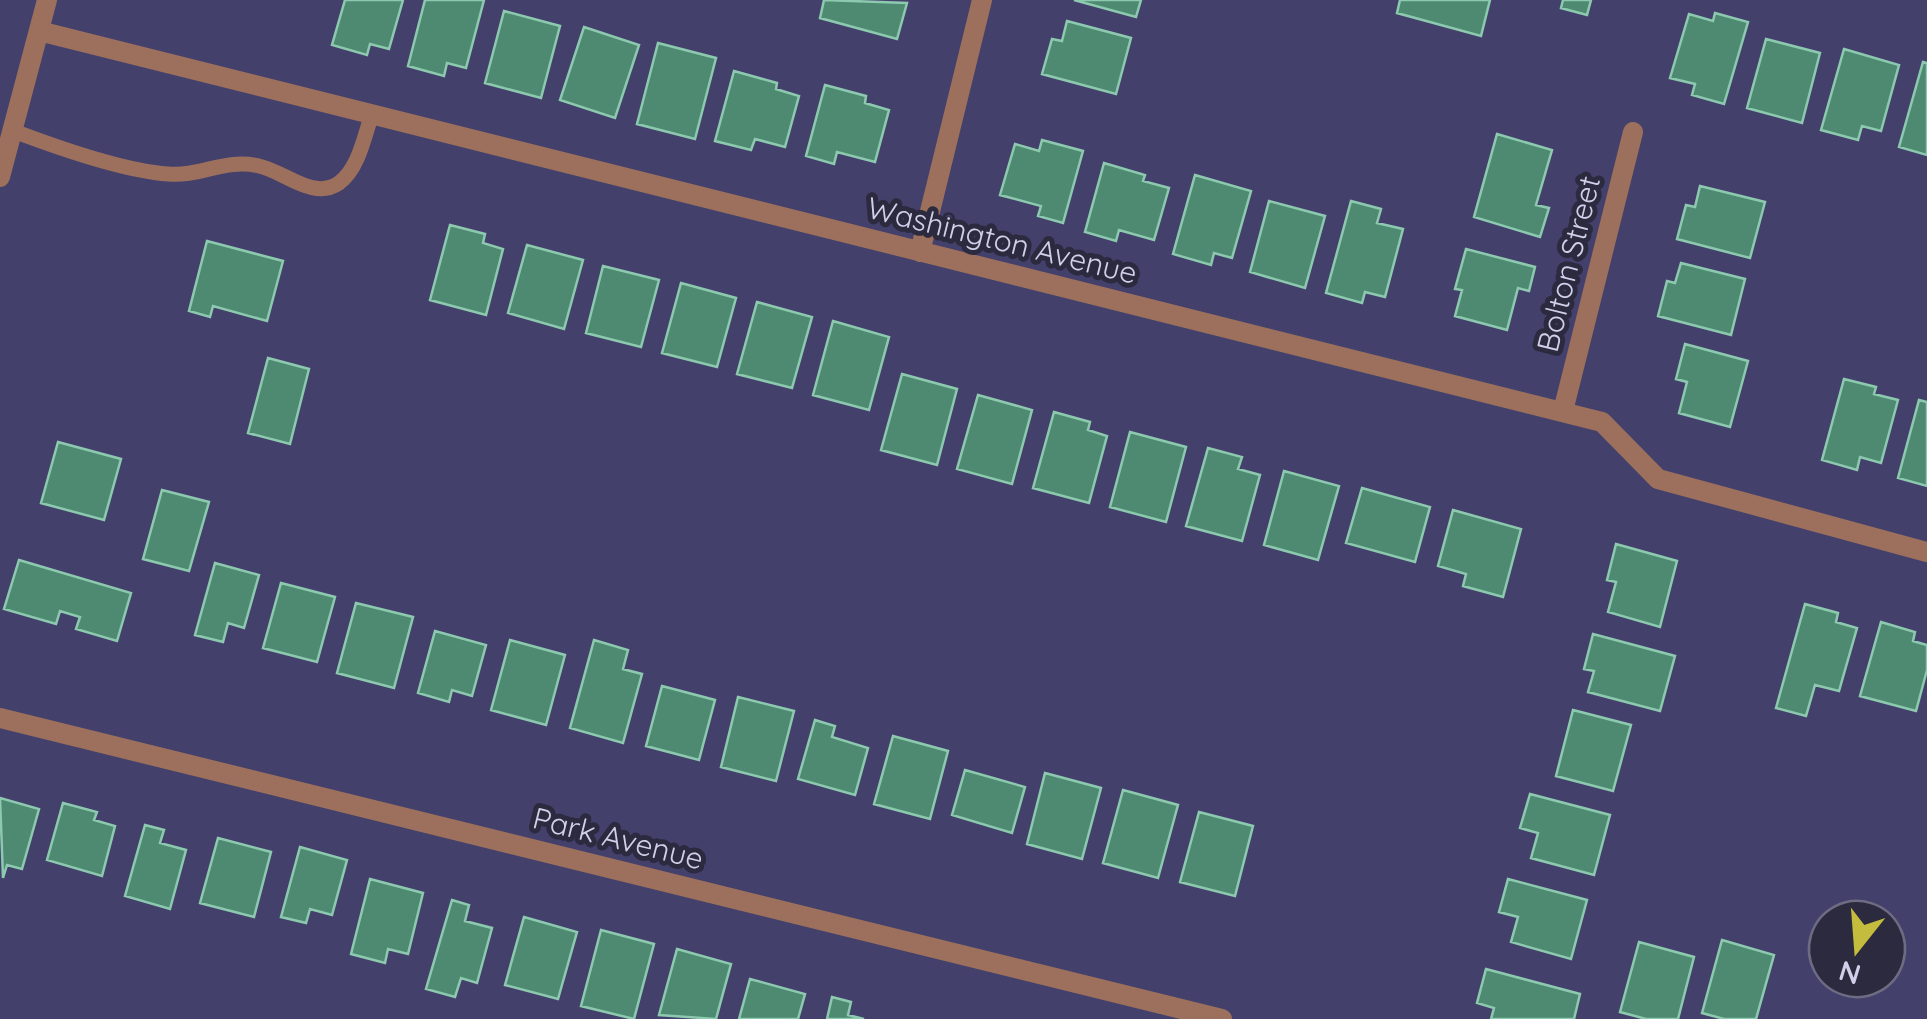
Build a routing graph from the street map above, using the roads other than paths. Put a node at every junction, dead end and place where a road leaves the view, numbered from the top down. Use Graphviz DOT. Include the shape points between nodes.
graph roads {
  1 [pos="47,0"];
  2 [pos="982,0"];
  3 [pos="39,30"];
  4 [pos="372,114"];
  5 [pos="9,120"];
  6 [pos="1633,132"];
  7 [pos="0,178"];
  8 [pos="920,252"];
  9 [pos="1563,411"];
  10 [pos="1927,552"];
  11 [pos="0,718"];
  12 [pos="1222,1019"];
  1 -- 3 [label="street"];
  2 -- 8 [label="street"];
  3 -- 4 [label="street, Washington Avenue"];
  3 -- 5 [label="street"];
  4 -- 5 [label="lane" via="354,168 319,189 262,166 225,162 168,174 48,144"];
  4 -- 8 [label="street, Washington Avenue"];
  5 -- 7 [label="street"];
  6 -- 9 [label="street, Bolton Street"];
  8 -- 9 [label="street, Washington Avenue"];
  9 -- 10 [label="street, Washington Avenue" via="1602,422 1658,479 1684,490"];
  11 -- 12 [label="street, Park Avenue"];
}
